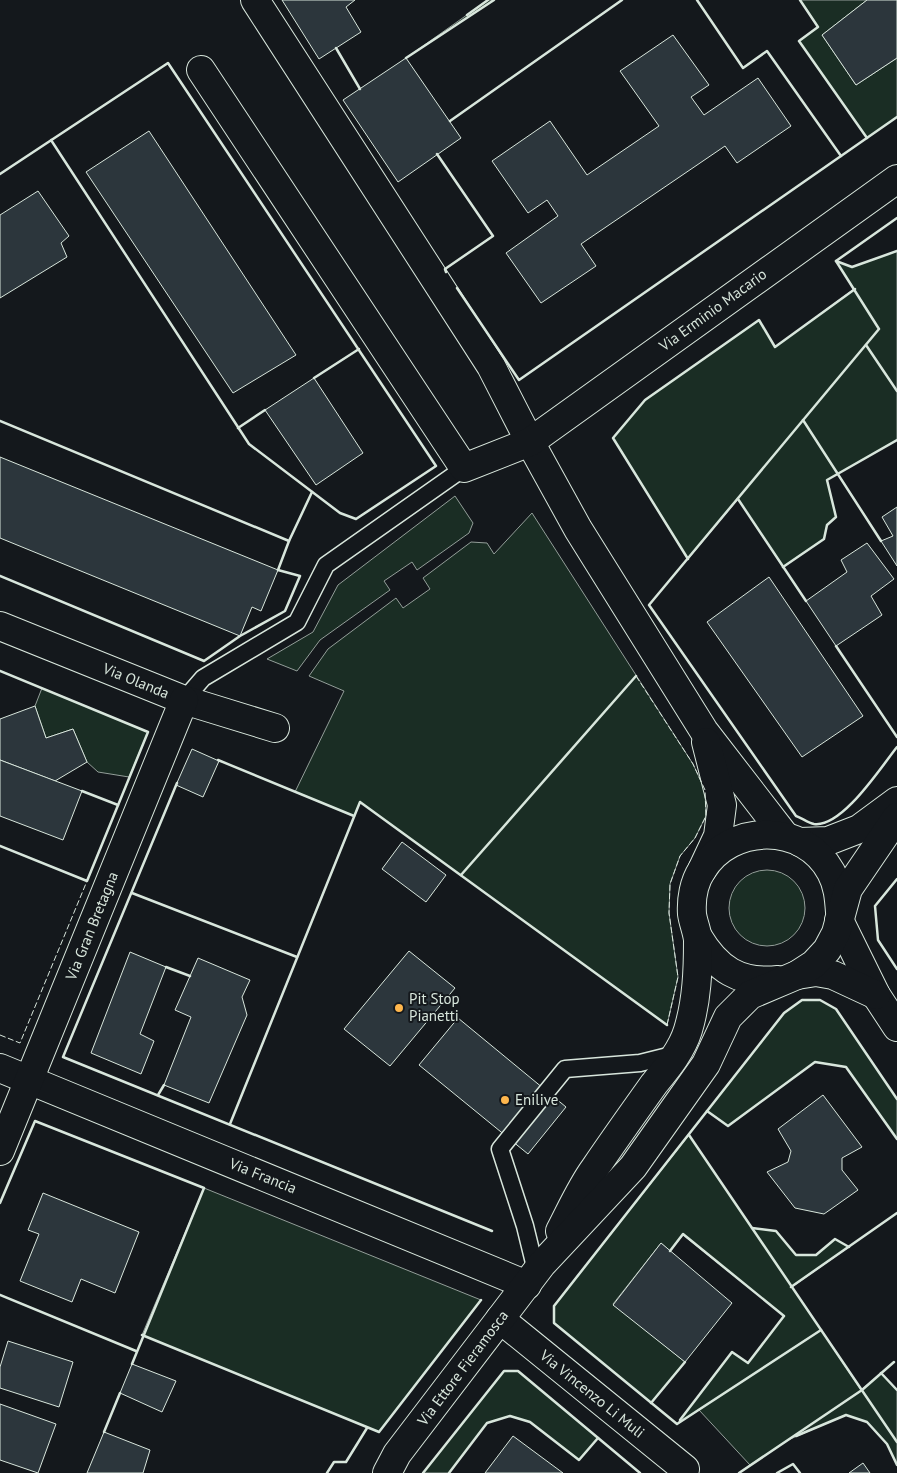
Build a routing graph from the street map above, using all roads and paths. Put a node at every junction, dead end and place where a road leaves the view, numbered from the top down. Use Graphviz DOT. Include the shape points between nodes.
graph roads {
  1 [pos="255,0"];
  2 [pos="201,70"];
  3 [pos="897,179"];
  4 [pos="530,442"];
  5 [pos="464,468"];
  6 [pos="0,626"];
  7 [pos="184,700"];
  8 [pos="275,728"];
  9 [pos="704,731"];
  10 [pos="897,801"];
  11 [pos="897,817"];
  12 [pos="792,839"];
  13 [pos="702,870"];
  14 [pos="839,917"];
  15 [pos="698,937"];
  16 [pos="791,977"];
  17 [pos="876,995"];
  18 [pos="897,1027"];
  19 [pos="676,1054"];
  20 [pos="0,1068"];
  21 [pos="29,1080"];
  22 [pos="0,1151"];
  23 [pos="535,1273"];
  24 [pos="500,1320"];
  25 [pos="685,1469"];
  26 [pos="387,1473"];
  1 -- 4 [label="street" via="491,366"];
  2 -- 5 [label="street"];
  3 -- 4 [label="street, Via Erminio Macario"];
  4 -- 5 [label="street, Via Erminio Macario"];
  4 -- 9 [label="street" via="578,529"];
  5 -- 7 [label="lane" via="326,565 297,622 203,678"];
  6 -- 7 [label="street, Via Olanda"];
  7 -- 8 [label="street, Via Olanda"];
  7 -- 21 [label="street, Via Gran Bretagna"];
  9 -- 12 [label="street"];
  9 -- 13 [label="street" via="722,805 718,836"];
  10 -- 12 [label="street" via="859,830 828,841"];
  11 -- 14 [label="street" via="848,889"];
  12 -- 13 [label="street" via="761,834 738,839 717,852"];
  12 -- 14 [label="street" via="818,855 831,872 839,892"];
  13 -- 15 [label="street" via="693,892 692,914"];
  14 -- 16 [label="street" via="827,950 814,964"];
  14 -- 17 [label="street"];
  15 -- 16 [label="street" via="709,955 724,969 743,978 763,982"];
  15 -- 19 [label="street" via="697,988 688,1031"];
  16 -- 17 [label="street" via="816,972 833,975"];
  16 -- 23 [label="street" via="750,995 728,1017 706,1064 633,1167"];
  17 -- 18 [label="street"];
  19 -- 23 [label="street" via="593,1170"];
  19 -- 23 [label="lane" via="640,1063 566,1068 500,1149 525,1226"];
  20 -- 21 [label="street, Via Francia"];
  21 -- 22 [label="street, Via Gran Bretagna"];
  21 -- 23 [label="street, Via Francia"];
  23 -- 24 [label="street, Via Ettore Fieramosca"];
  24 -- 25 [label="street, Via Vincenzo Li Muli"];
  24 -- 26 [label="street, Via Ettore Fieramosca" via="397,1454"];
}
